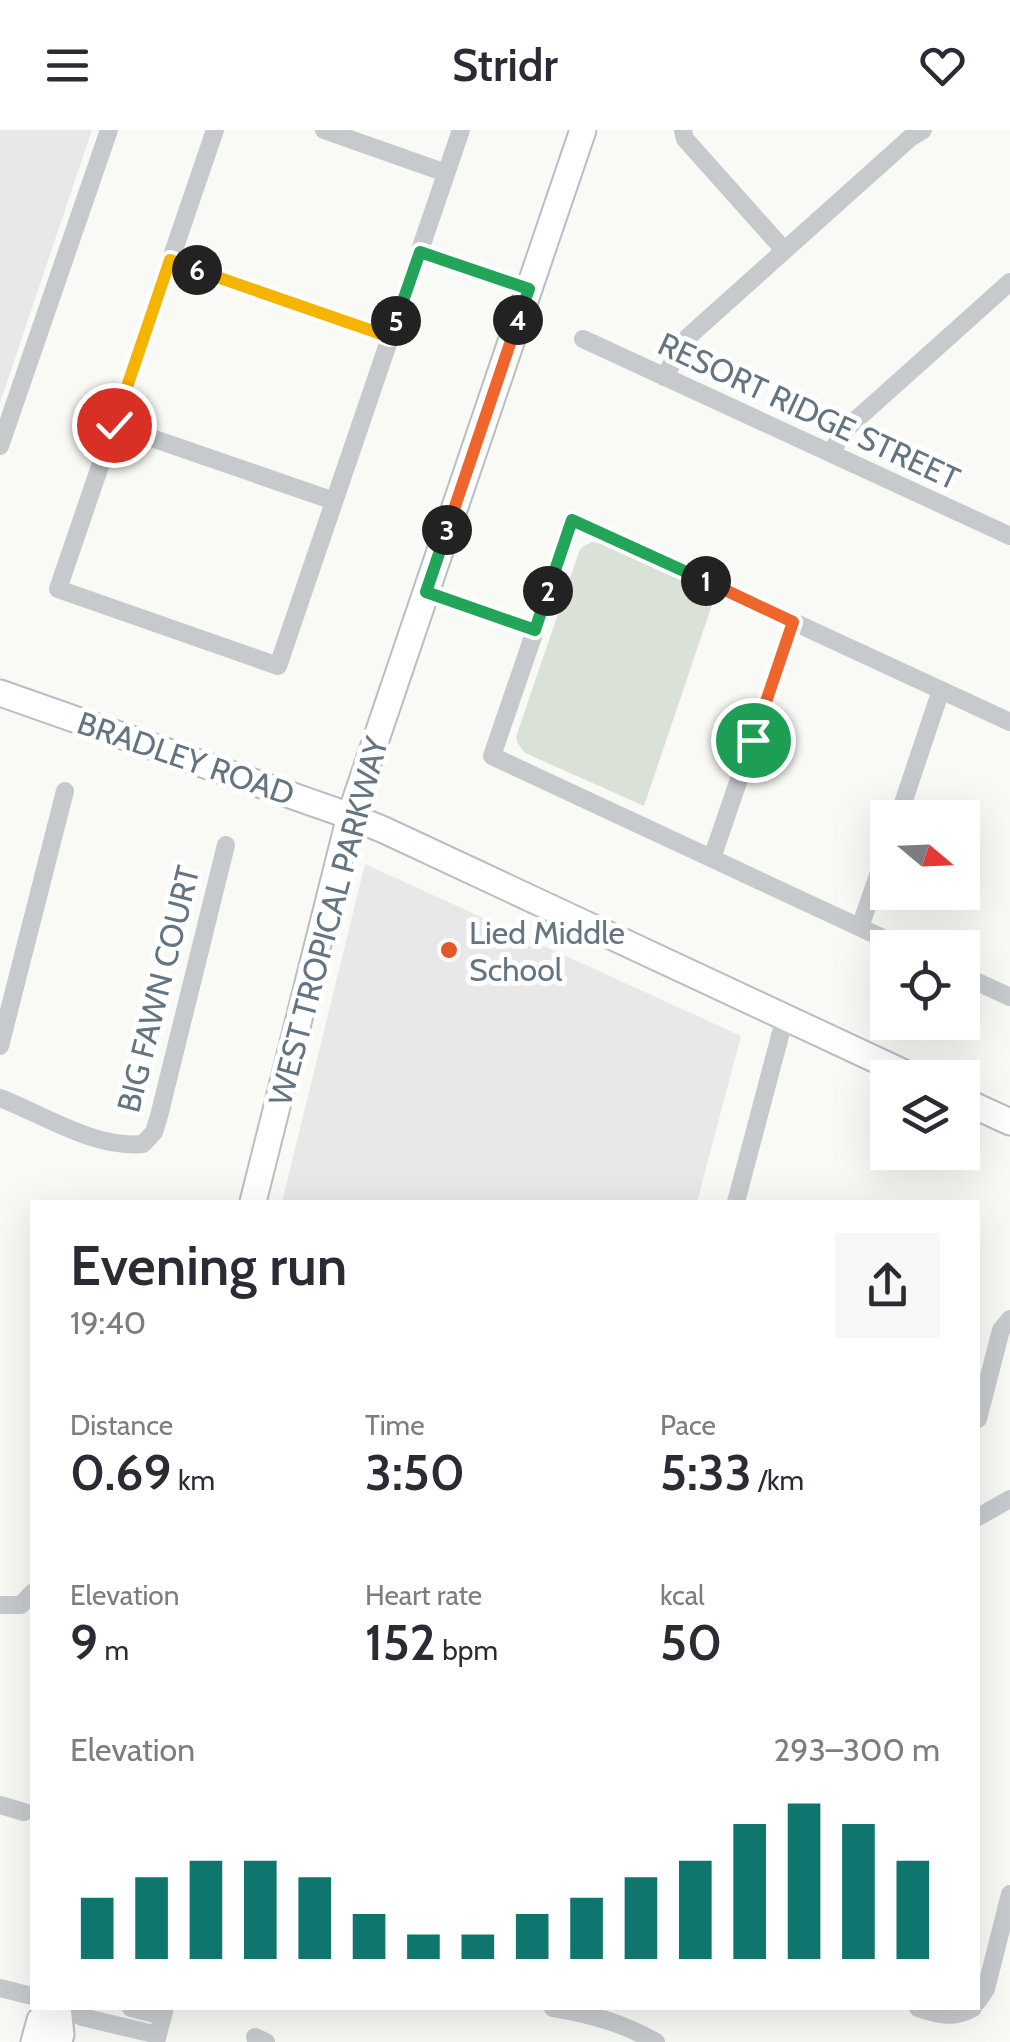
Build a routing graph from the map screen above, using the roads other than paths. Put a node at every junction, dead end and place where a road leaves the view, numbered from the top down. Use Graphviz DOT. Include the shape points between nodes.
graph roads {
  1 [pos="108,130"];
  2 [pos="215,130"];
  3 [pos="324,130"];
  4 [pos="461,130"];
  5 [pos="584,130"];
  6 [pos="683,130"];
  7 [pos="922,130"];
  8 [pos="446,173"];
  9 [pos="784,250"];
  10 [pos="420,252"];
  11 [pos="170,260"];
  12 [pos="1010,282"];
  13 [pos="529,289"];
  14 [pos="390,337"];
  15 [pos="583,340"];
  16 [pos="664,377"];
  17 [pos="114,425"];
  18 [pos="0,446"];
  19 [pos="830,453"];
  20 [pos="334,501"];
  21 [pos="1010,536"];
  22 [pos="426,592"];
  23 [pos="793,622"];
  24 [pos="535,630"];
  25 [pos="941,690"];
  26 [pos="0,693"];
  27 [pos="1010,722"];
  28 [pos="66,791"];
  29 [pos="904,800"];
  30 [pos="350,816"];
  31 [pos="226,845"];
  32 [pos="712,858"];
  33 [pos="870,898"];
  34 [pos="860,927"];
  35 [pos="870,932"];
  36 [pos="980,982"];
  37 [pos="1009,994"];
  38 [pos="785,1016"];
  39 [pos="0,1046"];
  40 [pos="877,1060"];
  41 [pos="0,1098"];
  42 [pos="980,1108"];
  43 [pos="1010,1122"];
  44 [pos="254,1200"];
  45 [pos="737,1200"];
  46 [pos="1010,1319"];
  47 [pos="980,1411"];
  48 [pos="1010,1500"];
  49 [pos="980,1510"];
  50 [pos="27,1599"];
  51 [pos="0,1605"];
  52 [pos="0,1805"];
  53 [pos="24,1812"];
  54 [pos="1010,1894"];
  55 [pos="0,1988"];
  56 [pos="30,1996"];
  57 [pos="980,1998"];
  58 [pos="52,2010"];
  59 [pos="56,2010"];
  60 [pos="72,2010"];
  61 [pos="565,2010"];
  62 [pos="924,2010"];
  63 [pos="965,2010"];
  64 [pos="164,2012"];
  65 [pos="125,2014"];
  66 [pos="157,2039"];
  67 [pos="34,2042"];
  68 [pos="60,2042"];
  69 [pos="656,2042"];
  1 -- 18 [label="street"];
  2 -- 11 [label="street"];
  3 -- 8 [label="street"];
  4 -- 8 [label="street"];
  5 -- 13 [label="main road, WEST TROPICAL PARKWAY"];
  6 -- 9 [label="street"];
  7 -- 9 [label="street"];
  8 -- 10 [label="street"];
  9 -- 16 [label="street" via="688,338"];
  10 -- 13 [label="street"];
  10 -- 14 [label="street"];
  11 -- 14 [label="street"];
  11 -- 17 [label="street"];
  12 -- 19 [label="street" via="848,426"];
  13 -- 22 [label="main road, WEST TROPICAL PARKWAY"];
  14 -- 20 [label="street"];
  15 -- 16 [label="street, RESORT RIDGE STREET"];
  16 -- 19 [label="street, RESORT RIDGE STREET"];
  17 -- 20 [label="street"];
  17 -- 20 [label="street" via="58,589 278,666"];
  19 -- 21 [label="street, RESORT RIDGE STREET"];
  22 -- 24 [label="street"];
  22 -- 30 [label="main road, WEST TROPICAL PARKWAY"];
  23 -- 24 [label="street" via="572,520"];
  23 -- 25 [label="street"];
  23 -- 32 [label="street"];
  24 -- 32 [label="street" via="492,756"];
  25 -- 27 [label="street"];
  25 -- 29 [label="street"];
  26 -- 30 [label="main road, BRADLEY ROAD"];
  28 -- 39 [label="street"];
  30 -- 38 [label="main road, BRADLEY ROAD"];
  30 -- 44 [label="main road, WEST TROPICAL PARKWAY"];
  31 -- 41 [label="street, BIG FAWN COURT" via="154,1132 143,1144 108,1143"];
  32 -- 34 [label="street"];
  33 -- 34 [label="street"];
  34 -- 35 [label="street"];
  36 -- 37 [label="street"];
  38 -- 40 [label="main road, BRADLEY ROAD"];
  38 -- 45 [label="street"];
  42 -- 43 [label="main road"];
  46 -- 47 [label="street" via="1001,1330"];
  48 -- 49 [label="street"];
  50 -- 51 [label="street"];
  52 -- 53 [label="street"];
  54 -- 57 [label="street"];
  55 -- 56 [label="street"];
  58 -- 67 [label="main road" via="40,2020"];
  59 -- 68 [label="main road"];
  60 -- 65 [label="street" via="82,2016"];
  61 -- 69 [label="street" via="621,2024"];
  62 -- 63 [label="street" via="952,2016"];
  64 -- 65 [label="street"];
  64 -- 66 [label="street"];
  65 -- 66 [label="street"];
}
